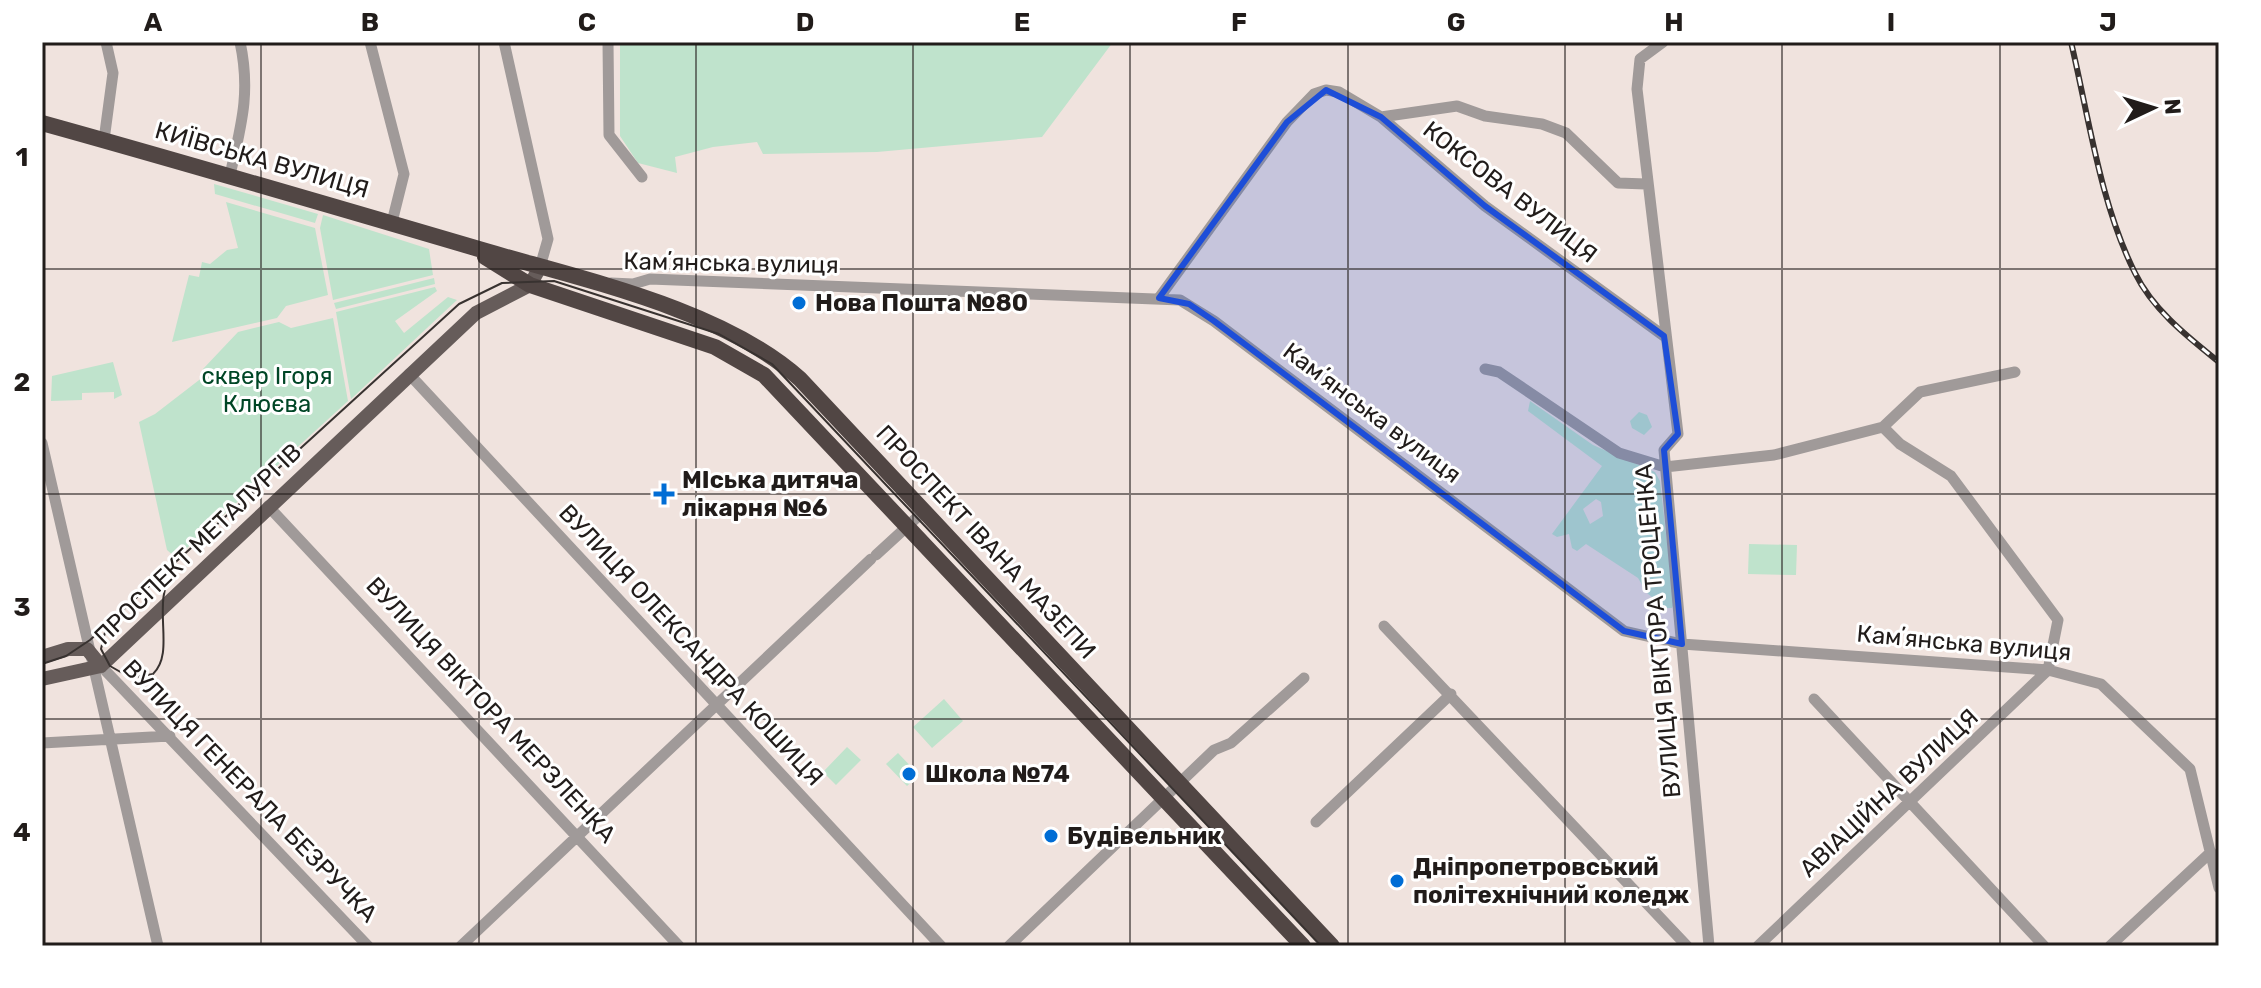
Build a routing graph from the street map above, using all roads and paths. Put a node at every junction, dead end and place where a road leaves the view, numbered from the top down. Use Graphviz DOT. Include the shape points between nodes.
graph roads {
  1 [pos="106,42"];
  2 [pos="242,42"];
  3 [pos="370,42"];
  4 [pos="504,42"];
  5 [pos="608,42"];
  6 [pos="1663,42"];
  7 [pos="1381,117"];
  8 [pos="43,126"];
  9 [pos="104,140"];
  10 [pos="230,175"];
  11 [pos="642,177"];
  12 [pos="1646,184"];
  13 [pos="392,222"];
  14 [pos="467,246"];
  15 [pos="540,267"];
  16 [pos="590,282"];
  17 [pos="530,285"];
  18 [pos="1159,298"];
  19 [pos="1664,336"];
  20 [pos="1485,369"];
  21 [pos="2015,372"];
  22 [pos="409,374"];
  23 [pos="1883,427"];
  24 [pos="42,443"];
  25 [pos="1665,467"];
  26 [pos="268,506"];
  27 [pos="924,511"];
  28 [pos="908,525"];
  29 [pos="1384,626"];
  30 [pos="1682,644"];
  31 [pos="87,649"];
  32 [pos="42,657"];
  33 [pos="96,667"];
  34 [pos="2048,670"];
  35 [pos="1304,678"];
  36 [pos="42,679"];
  37 [pos="1451,694"];
  38 [pos="1814,699"];
  39 [pos="718,707"];
  40 [pos="170,736"];
  41 [pos="108,738"];
  42 [pos="42,743"];
  43 [pos="1180,785"];
  44 [pos="1165,801"];
  45 [pos="1911,803"];
  46 [pos="1316,822"];
  47 [pos="578,835"];
  48 [pos="2211,852"];
  49 [pos="2219,888"];
  50 [pos="158,946"];
  51 [pos="368,946"];
  52 [pos="461,946"];
  53 [pos="679,946"];
  54 [pos="941,946"];
  55 [pos="1009,946"];
  56 [pos="1303,946"];
  57 [pos="1332,946"];
  58 [pos="1687,946"];
  59 [pos="1709,946"];
  60 [pos="1758,946"];
  61 [pos="2044,946"];
  62 [pos="2110,946"];
  1 -- 9 [label="street" via="113,73"];
  2 -- 10 [label="street" via="247,102"];
  3 -- 13 [label="street" via="404,174"];
  4 -- 15 [label="street" via="548,239"];
  5 -- 11 [label="street" via="609,135"];
  6 -- 12 [label="street, ВУЛИЦЯ ВІКТОРА ТРОЦЕНКА" via="1640,59 1637,89"];
  7 -- 12 [label="street" via="1457,106 1542,124 1566,133 1618,183"];
  7 -- 18 [label="street, КОКСОВА ВУЛИЦЯ" via="1339,92 1314,94 1282,128"];
  7 -- 19 [label="street, КОКСОВА ВУЛИЦЯ" via="1485,206"];
  8 -- 9 [label="highway, КИЇВСЬКА ВУЛИЦЯ"];
  9 -- 10 [label="highway, КИЇВСЬКА ВУЛИЦЯ"];
  10 -- 13 [label="highway, КИЇВСЬКА ВУЛИЦЯ"];
  12 -- 19 [label="street, ВУЛИЦЯ ВІКТОРА ТРОЦЕНКА"];
  13 -- 14 [label="highway, КИЇВСЬКА ВУЛИЦЯ"];
  14 -- 15 [label="highway, КИЇВСЬКА ВУЛИЦЯ"];
  14 -- 17 [label="highway, КИЇВСЬКА ВУЛИЦЯ"];
  15 -- 16 [label="highway, ПРОСПЕКТ ІВАНА МАЗЕПИ"];
  15 -- 17 [label="main road"];
  16 -- 18 [label="street, Камʼянська вулиця" via="633,284 650,279"];
  16 -- 27 [label="highway, ПРОСПЕКТ ІВАНА МАЗЕПИ" via="722,327 766,351 800,379"];
  17 -- 22 [label="main road, ПРОСПЕКТ МЕТАЛУРГІВ" via="476,313"];
  17 -- 28 [label="highway, ПРОСПЕКТ ІВАНА МАЗЕПИ" via="646,321 747,364 784,395"];
  18 -- 30 [label="street, Камʼянська вулиця" via="1189,304 1214,321 1624,631"];
  19 -- 25 [label="street, ВУЛИЦЯ ВІКТОРА ТРОЦЕНКА" via="1678,434 1664,450"];
  20 -- 25 [label="street" via="1499,372 1619,453"];
  21 -- 23 [label="street" via="1920,392"];
  22 -- 26 [label="main road, ПРОСПЕКТ МЕТАЛУРГІВ"];
  22 -- 39 [label="street, ВУЛИЦЯ ОЛЕКСАНДРА КОШИЦЯ"];
  23 -- 25 [label="street" via="1774,455"];
  23 -- 34 [label="street" via="1951,476 2058,620"];
  24 -- 31 [label="street"];
  25 -- 30 [label="street, ВУЛИЦЯ ВІКТОРА ТРОЦЕНКА"];
  26 -- 33 [label="main road, ПРОСПЕКТ МЕТАЛУРГІВ"];
  26 -- 47 [label="street, ВУЛИЦЯ ВІКТОРА МЕРЗЛЕНКА"];
  27 -- 28 [label="street"];
  27 -- 43 [label="highway, ПРОСПЕКТ ІВАНА МАЗЕПИ"];
  28 -- 39 [label="street"];
  28 -- 44 [label="highway, ПРОСПЕКТ ІВАНА МАЗЕПИ"];
  29 -- 37 [label="street"];
  30 -- 34 [label="street, Камʼянська вулиця"];
  30 -- 59 [label="street, ВУЛИЦЯ ВІКТОРА ТРОЦЕНКА"];
  31 -- 32 [label="main road, ПРОСПЕКТ МЕТАЛУРГІВ"];
  31 -- 33 [label="main road, ПРОСПЕКТ МЕТАЛУРГІВ"];
  33 -- 36 [label="main road, ПРОСПЕКТ МЕТАЛУРГІВ"];
  33 -- 40 [label="street, ВУЛИЦЯ ГЕНЕРАЛА БЕЗРУЧКА"];
  33 -- 41 [label="street"];
  34 -- 45 [label="street, АВІАЦІЙНА ВУЛИЦЯ"];
  34 -- 48 [label="street, Камʼянська вулиця" via="2101,684 2190,769"];
  35 -- 43 [label="street" via="1231,743 1214,750"];
  37 -- 46 [label="street"];
  37 -- 58 [label="street"];
  38 -- 45 [label="street"];
  39 -- 47 [label="street"];
  39 -- 54 [label="street, ВУЛИЦЯ ОЛЕКСАНДРА КОШИЦЯ"];
  40 -- 41 [label="street"];
  40 -- 51 [label="street, ВУЛИЦЯ ГЕНЕРАЛА БЕЗРУЧКА"];
  41 -- 42 [label="street"];
  41 -- 50 [label="street"];
  43 -- 44 [label="street"];
  43 -- 57 [label="highway, ПРОСПЕКТ ІВАНА МАЗЕПИ"];
  44 -- 55 [label="street"];
  44 -- 56 [label="highway, ПРОСПЕКТ ІВАНА МАЗЕПИ"];
  45 -- 60 [label="street, АВІАЦІЙНА ВУЛИЦЯ"];
  45 -- 61 [label="street"];
  47 -- 52 [label="street"];
  47 -- 53 [label="street, ВУЛИЦЯ ВІКТОРА МЕРЗЛЕНКА"];
  48 -- 49 [label="street"];
  48 -- 62 [label="street"];
}
